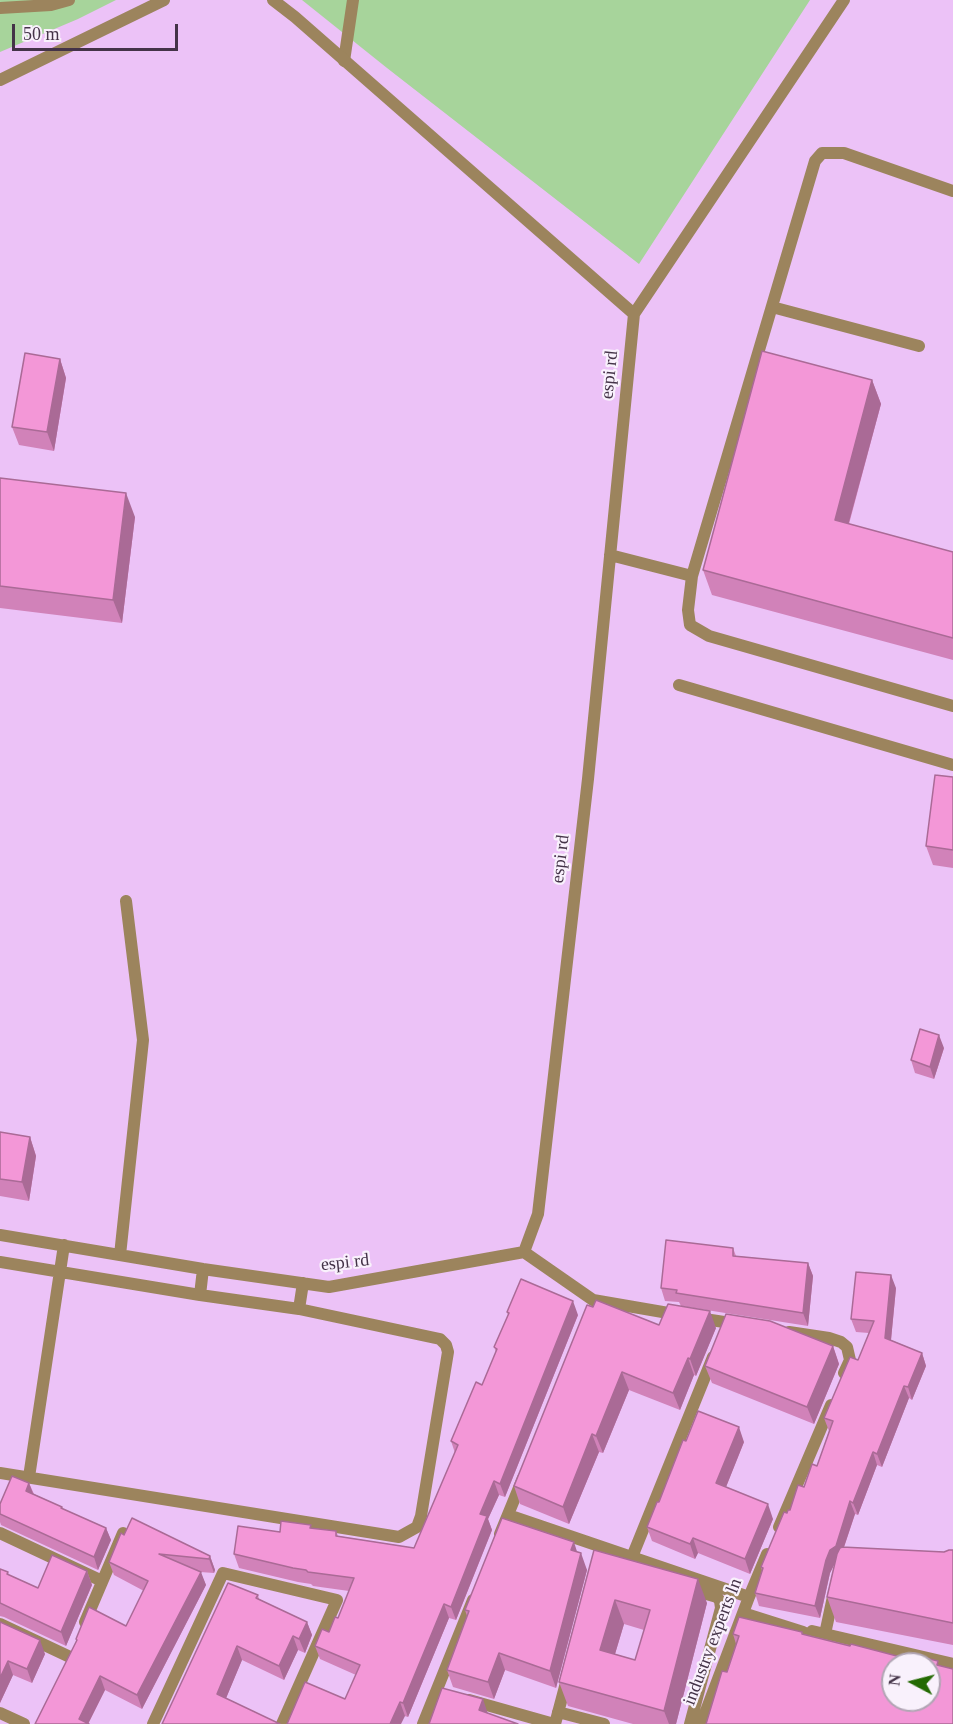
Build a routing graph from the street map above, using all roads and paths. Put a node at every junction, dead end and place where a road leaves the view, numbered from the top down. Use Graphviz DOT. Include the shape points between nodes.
graph roads {
  1 [pos="69,0"];
  2 [pos="164,0"];
  3 [pos="273,0"];
  4 [pos="353,0"];
  5 [pos="844,0"];
  6 [pos="0,8"];
  7 [pos="344,60"];
  8 [pos="0,80"];
  9 [pos="953,191"];
  10 [pos="772,307"];
  11 [pos="634,315"];
  12 [pos="919,346"];
  13 [pos="610,555"];
  14 [pos="692,576"];
  15 [pos="679,685"];
  16 [pos="953,705"];
  17 [pos="953,765"];
  18 [pos="126,901"];
  19 [pos="0,1235"];
  20 [pos="64,1245"];
  21 [pos="524,1252"];
  22 [pos="120,1255"];
  23 [pos="0,1262"];
  24 [pos="203,1269"];
  25 [pos="60,1272"];
  26 [pos="303,1283"];
  27 [pos="200,1295"];
  28 [pos="299,1309"];
  29 [pos="750,1326"];
  30 [pos="772,1330"];
  31 [pos="723,1333"];
  32 [pos="525,1472"];
  33 [pos="0,1473"];
  34 [pos="29,1477"];
  35 [pos="508,1515"];
  36 [pos="0,1533"];
  37 [pos="123,1533"];
  38 [pos="494,1548"];
  39 [pos="605,1548"];
  40 [pos="632,1557"];
  41 [pos="601,1562"];
  42 [pos="838,1576"];
  43 [pos="102,1581"];
  44 [pos="672,1585"];
  45 [pos="476,1592"];
  46 [pos="749,1597"];
  47 [pos="743,1613"];
  48 [pos="0,1624"];
  49 [pos="825,1635"];
  50 [pos="953,1664"];
  51 [pos="570,1668"];
  52 [pos="447,1694"];
  53 [pos="0,1713"];
  54 [pos="556,1720"];
  55 [pos="24,1724"];
  56 [pos="153,1724"];
  57 [pos="282,1724"];
  58 [pos="423,1724"];
  59 [pos="604,1724"];
  60 [pos="690,1724"];
  61 [pos="701,1724"];
  1 -- 6 [label="street"];
  2 -- 8 [label="street"];
  3 -- 7 [label="street"];
  4 -- 7 [label="street"];
  5 -- 11 [label="street, espi rd"];
  7 -- 11 [label="street"];
  9 -- 10 [label="street" via="844,153 822,153 815,161"];
  10 -- 12 [label="street"];
  10 -- 14 [label="street"];
  11 -- 13 [label="street, espi rd"];
  13 -- 14 [label="street"];
  13 -- 21 [label="street, espi rd" via="538,1214"];
  14 -- 16 [label="street" via="690,625 709,636"];
  15 -- 17 [label="street"];
  18 -- 22 [label="street" via="143,1040"];
  19 -- 20 [label="street, espi rd"];
  20 -- 22 [label="street, espi rd"];
  20 -- 25 [label="street"];
  21 -- 26 [label="street, espi rd" via="330,1287"];
  21 -- 31 [label="street" via="591,1305"];
  22 -- 24 [label="street, espi rd"];
  23 -- 25 [label="street"];
  24 -- 26 [label="street, espi rd"];
  24 -- 27 [label="street"];
  25 -- 27 [label="street"];
  25 -- 34 [label="street"];
  26 -- 28 [label="street"];
  27 -- 28 [label="street"];
  28 -- 34 [label="street" via="440,1339 446,1345 421,1516 417,1527 408,1533 399,1537"];
  29 -- 31 [label="street"];
  30 -- 46 [label="street, industry experts ln" via="841,1342 847,1347 850,1360"];
  31 -- 40 [label="street"];
  32 -- 35 [label="street"];
  33 -- 34 [label="street"];
  35 -- 38 [label="street"];
  35 -- 39 [label="street"];
  36 -- 43 [label="street"];
  37 -- 43 [label="street"];
  39 -- 40 [label="street"];
  39 -- 41 [label="street"];
  40 -- 46 [label="street"];
  42 -- 49 [label="street"];
  43 -- 48 [label="street" via="72,1651"];
  44 -- 60 [label="street" via="717,1597 721,1608"];
  45 -- 52 [label="street"];
  46 -- 47 [label="street, industry experts ln"];
  47 -- 49 [label="street"];
  47 -- 61 [label="street, industry experts ln"];
  49 -- 50 [label="street"];
  51 -- 54 [label="street"];
  52 -- 54 [label="street"];
  52 -- 58 [label="street"];
  53 -- 55 [label="street"];
  54 -- 59 [label="street"];
  56 -- 57 [label="street" via="223,1573 337,1600"];
}
